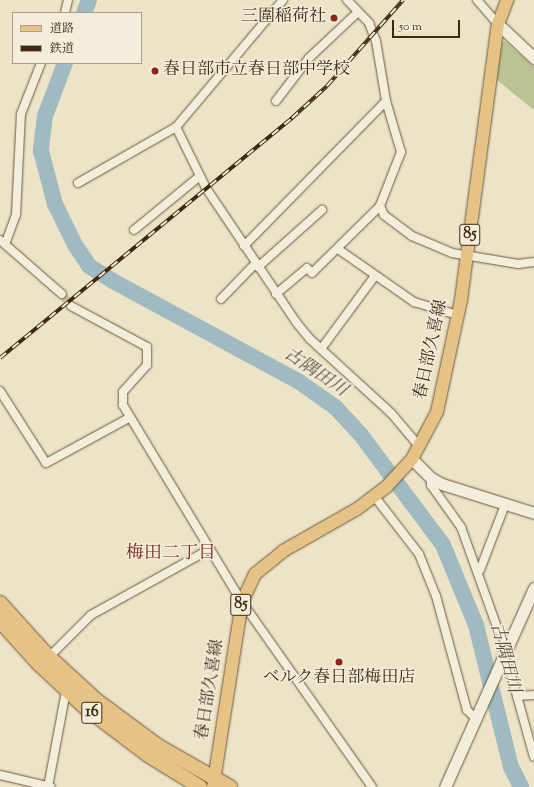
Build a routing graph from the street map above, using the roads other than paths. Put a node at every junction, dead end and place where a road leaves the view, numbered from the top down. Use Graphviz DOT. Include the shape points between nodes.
graph roads {
  1 [pos="68,0"];
  2 [pos="283,0"];
  3 [pos="347,0"];
  4 [pos="477,0"];
  5 [pos="507,0"];
  6 [pos="65,12"];
  7 [pos="358,12"];
  8 [pos="498,24"];
  9 [pos="534,58"];
  10 [pos="41,64"];
  11 [pos="276,101"];
  12 [pos="386,101"];
  13 [pos="176,127"];
  14 [pos="200,176"];
  15 [pos="78,183"];
  16 [pos="380,206"];
  17 [pos="322,210"];
  18 [pos="134,230"];
  19 [pos="3,241"];
  20 [pos="244,246"];
  21 [pos="338,249"];
  22 [pos="467,257"];
  23 [pos="534,262"];
  24 [pos="257,265"];
  25 [pos="374,277"];
  26 [pos="62,294"];
  27 [pos="276,294"];
  28 [pos="221,299"];
  29 [pos="71,306"];
  30 [pos="458,315"];
  31 [pos="321,349"];
  32 [pos="0,391"];
  33 [pos="129,418"];
  34 [pos="419,446"];
  35 [pos="410,461"];
  36 [pos="431,478"];
  37 [pos="375,496"];
  38 [pos="505,505"];
  39 [pos="534,513"];
  40 [pos="210,549"];
  41 [pos="480,570"];
  42 [pos="533,592"];
  43 [pos="242,602"];
  44 [pos="0,603"];
  45 [pos="0,621"];
  46 [pos="508,646"];
  47 [pos="49,657"];
  48 [pos="501,662"];
  49 [pos="66,691"];
  50 [pos="534,695"];
  51 [pos="517,696"];
  52 [pos="478,714"];
  53 [pos="534,757"];
  54 [pos="0,775"];
  55 [pos="213,783"];
  56 [pos="49,787"];
  57 [pos="200,787"];
  58 [pos="230,787"];
  59 [pos="372,787"];
  60 [pos="445,787"];
  1 -- 6 [label="street"];
  2 -- 13 [label="street"];
  3 -- 7 [label="street"];
  4 -- 8 [label="street"];
  5 -- 8 [label="main road, 春日部久喜線 / 85"];
  7 -- 11 [label="street" via="309,58"];
  7 -- 12 [label="street" via="369,23 376,40"];
  8 -- 9 [label="street"];
  8 -- 22 [label="main road, 春日部久喜線 / 85"];
  10 -- 19 [label="street" via="21,114 16,215"];
  12 -- 16 [label="street" via="401,152"];
  12 -- 20 [label="street"];
  13 -- 14 [label="street"];
  13 -- 15 [label="street"];
  14 -- 18 [label="street"];
  14 -- 20 [label="street"];
  16 -- 21 [label="street"];
  16 -- 22 [label="street" via="384,215 412,236"];
  17 -- 24 [label="street"];
  19 -- 26 [label="street"];
  20 -- 24 [label="street"];
  21 -- 25 [label="street"];
  21 -- 27 [label="street" via="312,273 307,268"];
  22 -- 23 [label="street" via="518,264"];
  22 -- 30 [label="main road, 春日部久喜線 / 85"];
  24 -- 27 [label="street"];
  24 -- 28 [label="street"];
  25 -- 30 [label="street" via="414,302"];
  25 -- 31 [label="street"];
  27 -- 31 [label="street"];
  29 -- 33 [label="street" via="147,347 147,365 123,392 123,405"];
  30 -- 34 [label="main road, 春日部久喜線 / 85" via="442,395"];
  31 -- 34 [label="street" via="377,399"];
  32 -- 33 [label="street" via="46,463"];
  33 -- 40 [label="street"];
  34 -- 35 [label="main road, 春日部久喜線 / 85"];
  35 -- 36 [label="street"];
  35 -- 37 [label="main road, 春日部久喜線 / 85"];
  36 -- 38 [label="street"];
  36 -- 41 [label="street" via="431,485 461,527"];
  37 -- 43 [label="main road, 春日部久喜線 / 85" via="265,564 255,574"];
  37 -- 52 [label="street" via="419,554 436,596 467,710"];
  38 -- 39 [label="street"];
  38 -- 41 [label="street"];
  40 -- 43 [label="street"];
  40 -- 47 [label="street" via="91,615"];
  41 -- 46 [label="street" via="497,627"];
  42 -- 46 [label="street"];
  43 -- 55 [label="main road, 春日部久喜線 / 85"];
  43 -- 59 [label="street"];
  44 -- 47 [label="highway, 16"];
  45 -- 49 [label="highway, 16"];
  46 -- 48 [label="street"];
  47 -- 55 [label="highway, 16" via="125,723"];
  48 -- 51 [label="street"];
  48 -- 52 [label="street"];
  49 -- 56 [label="street"];
  49 -- 57 [label="highway, 16" via="148,755"];
  50 -- 51 [label="street"];
  51 -- 53 [label="street"];
  52 -- 60 [label="street"];
  54 -- 56 [label="street"];
  55 -- 58 [label="highway, 16"];
}
